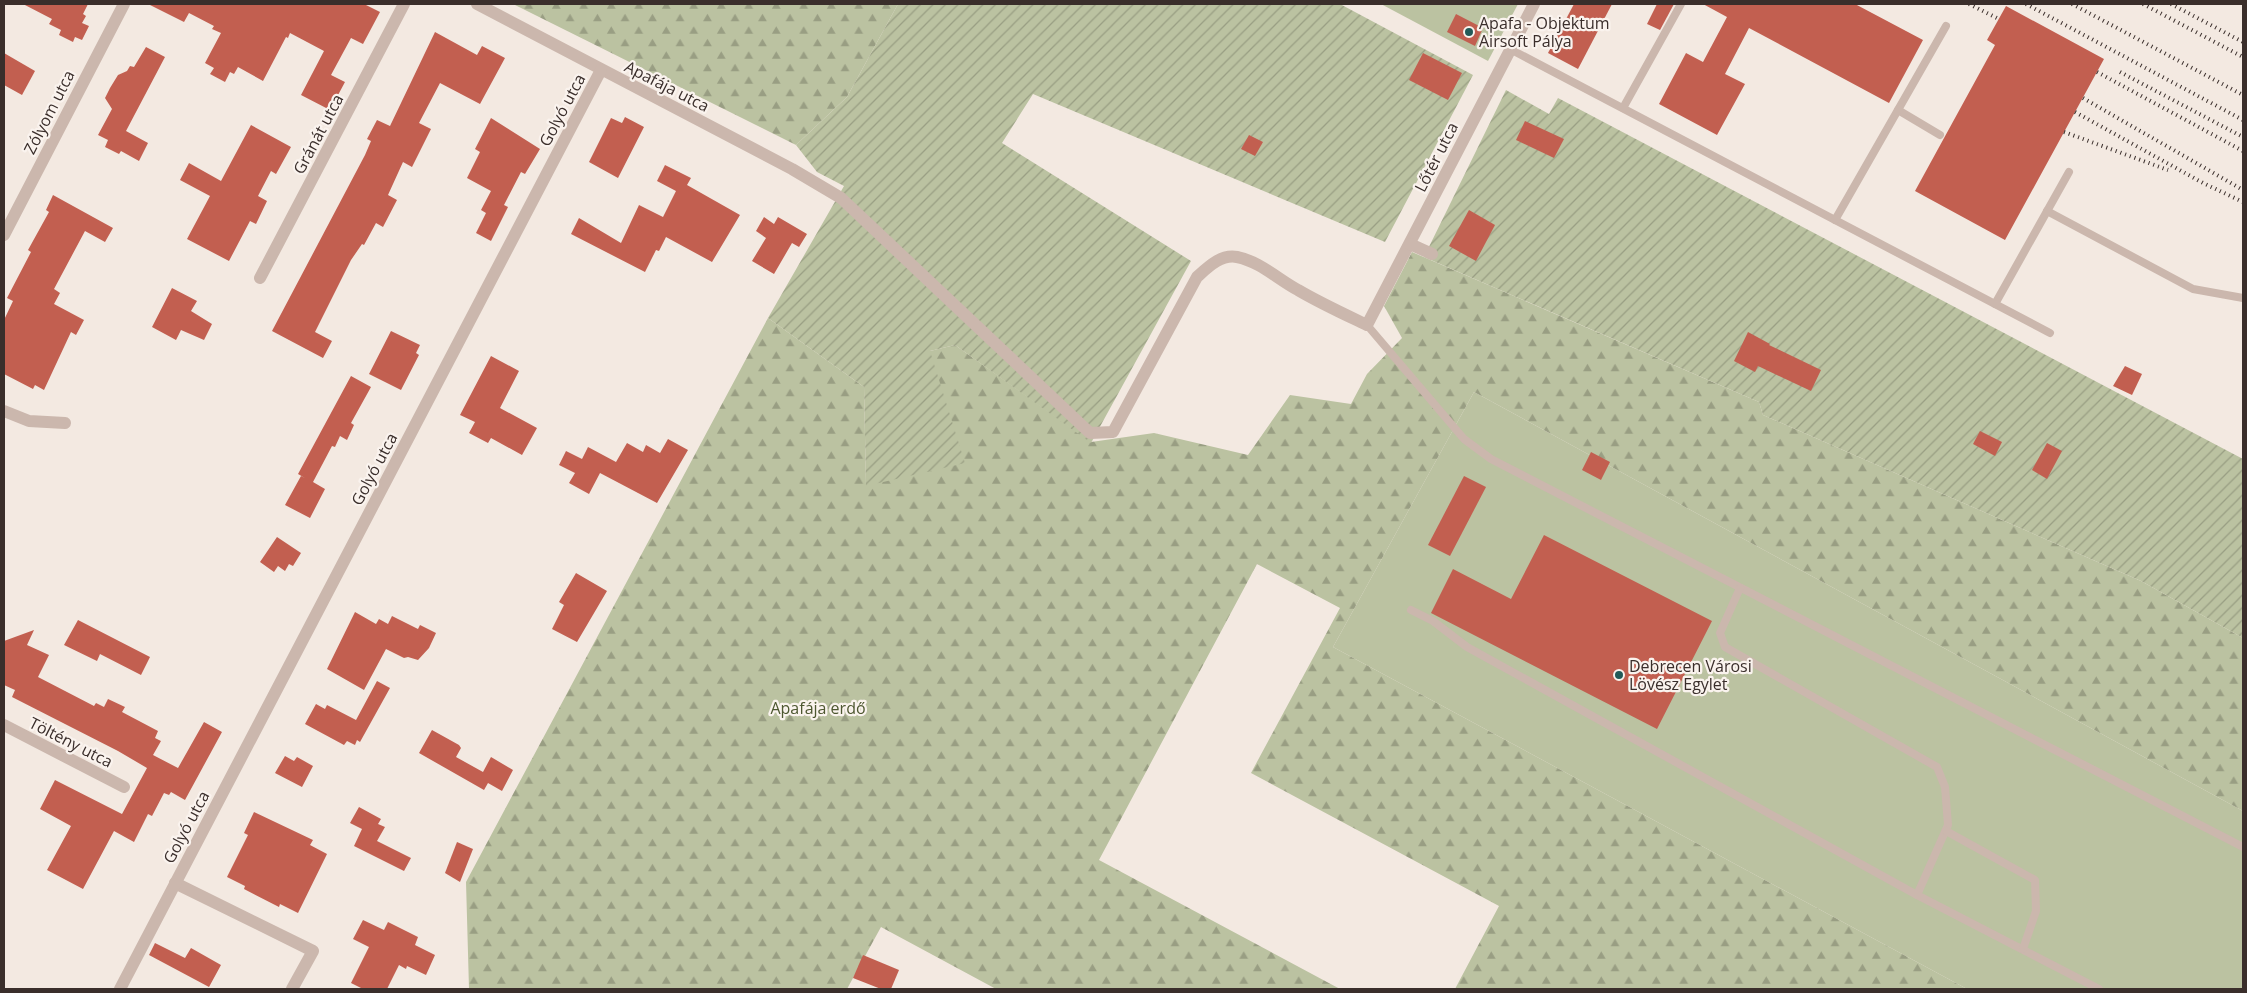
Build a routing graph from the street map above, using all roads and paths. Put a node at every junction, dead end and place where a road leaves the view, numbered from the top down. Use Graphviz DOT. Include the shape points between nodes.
graph roads {
  1 [pos="124,4"];
  2 [pos="404,4"];
  3 [pos="477,4"];
  4 [pos="1534,4"];
  5 [pos="1680,4"];
  6 [pos="1946,26"];
  7 [pos="1510,49"];
  8 [pos="601,70"];
  9 [pos="1623,108"];
  10 [pos="1898,110"];
  11 [pos="1940,134"];
  12 [pos="2069,172"];
  13 [pos="2047,210"];
  14 [pos="1835,220"];
  15 [pos="4,235"];
  16 [pos="1410,244"];
  17 [pos="1432,254"];
  18 [pos="260,278"];
  19 [pos="2243,298"];
  20 [pos="1995,304"];
  21 [pos="1367,325"];
  22 [pos="2050,333"];
  23 [pos="4,411"];
  24 [pos="66,423"];
  25 [pos="1740,588"];
  26 [pos="1411,610"];
  27 [pos="4,725"];
  28 [pos="124,787"];
  29 [pos="1946,831"];
  30 [pos="2243,847"];
  31 [pos="175,883"];
  32 [pos="1916,894"];
  33 [pos="2023,949"];
  34 [pos="120,989"];
  35 [pos="292,989"];
  36 [pos="2099,989"];
  1 -- 15 [label="street, Zólyom utca"];
  2 -- 18 [label="street, Gránát utca"];
  3 -- 8 [label="street, Apafája utca"];
  4 -- 7 [label="street, Lőtér utca"];
  5 -- 9 [label="lane"];
  6 -- 10 [label="lane"];
  7 -- 9 [label="lane"];
  7 -- 16 [label="street, Lőtér utca"];
  8 -- 21 [label="street, Apafája utca" via="792,169 841,198 1090,432 1112,432 1197,276 1224,258 1237,256 1259,266"];
  8 -- 31 [label="street, Golyó utca"];
  9 -- 14 [label="lane"];
  10 -- 11 [label="lane"];
  10 -- 14 [label="lane"];
  12 -- 13 [label="lane"];
  13 -- 19 [label="lane" via="2193,289"];
  13 -- 20 [label="lane"];
  14 -- 20 [label="lane"];
  16 -- 17 [label="street"];
  16 -- 21 [label="street, Lőtér utca"];
  20 -- 22 [label="lane"];
  21 -- 25 [label="lane" via="1464,439 1491,459"];
  23 -- 24 [label="street" via="29,421"];
  25 -- 29 [label="lane" via="1720,633 1725,647 1937,767 1945,787"];
  25 -- 30 [label="lane"];
  26 -- 32 [label="lane" via="1466,647"];
  27 -- 28 [label="street, Töltény utca"];
  29 -- 32 [label="lane"];
  29 -- 33 [label="lane" via="2035,880 2036,911"];
  31 -- 34 [label="street, Golyó utca"];
  31 -- 35 [label="street, Golyó utca" via="313,951"];
  32 -- 33 [label="lane"];
  33 -- 36 [label="lane"];
}
